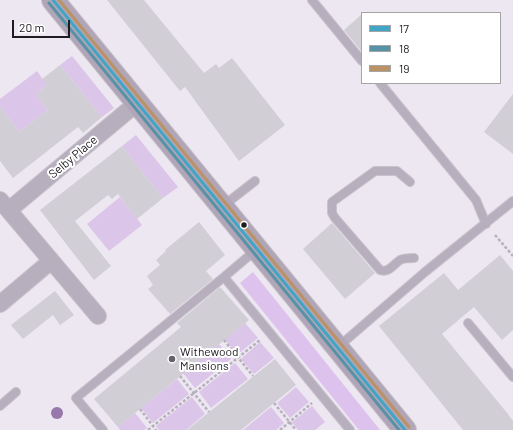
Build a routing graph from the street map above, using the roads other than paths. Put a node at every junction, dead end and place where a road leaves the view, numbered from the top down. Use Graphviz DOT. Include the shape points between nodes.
graph roads {
  1 [pos="53,0"];
  2 [pos="312,0"];
  3 [pos="361,60"];
  4 [pos="381,84"];
  5 [pos="137,103"];
  6 [pos="256,181"];
  7 [pos="410,182"];
  8 [pos="513,201"];
  9 [pos="4,205"];
  10 [pos="222,206"];
  11 [pos="486,224"];
  12 [pos="257,249"];
  13 [pos="414,258"];
  14 [pos="51,261"];
  15 [pos="224,277"];
  16 [pos="0,304"];
  17 [pos="98,316"];
  18 [pos="468,323"];
  19 [pos="337,348"];
  20 [pos="513,377"];
  21 [pos="16,392"];
  22 [pos="0,406"];
  23 [pos="103,430"];
  24 [pos="350,430"];
  25 [pos="404,430"];
  1 -- 5 [label="main road"];
  2 -- 3 [label="lane"];
  4 -- 11 [label="lane" via="476,200"];
  5 -- 9 [label="street, Selby Place"];
  5 -- 10 [label="main road"];
  6 -- 10 [label="lane"];
  7 -- 13 [label="lane" via="397,171 375,171 332,202 332,206 335,218 380,270 388,270 401,260"];
  8 -- 11 [label="lane"];
  9 -- 14 [label="street, Selby Place"];
  10 -- 12 [label="main road"];
  11 -- 19 [label="lane" via="425,272"];
  12 -- 15 [label="lane"];
  12 -- 19 [label="main road"];
  14 -- 16 [label="street"];
  14 -- 17 [label="street, Selby Place"];
  15 -- 23 [label="lane" via="76,398"];
  15 -- 24 [label="lane"];
  18 -- 20 [label="lane"];
  19 -- 25 [label="main road"];
  21 -- 22 [label="lane"];
}
